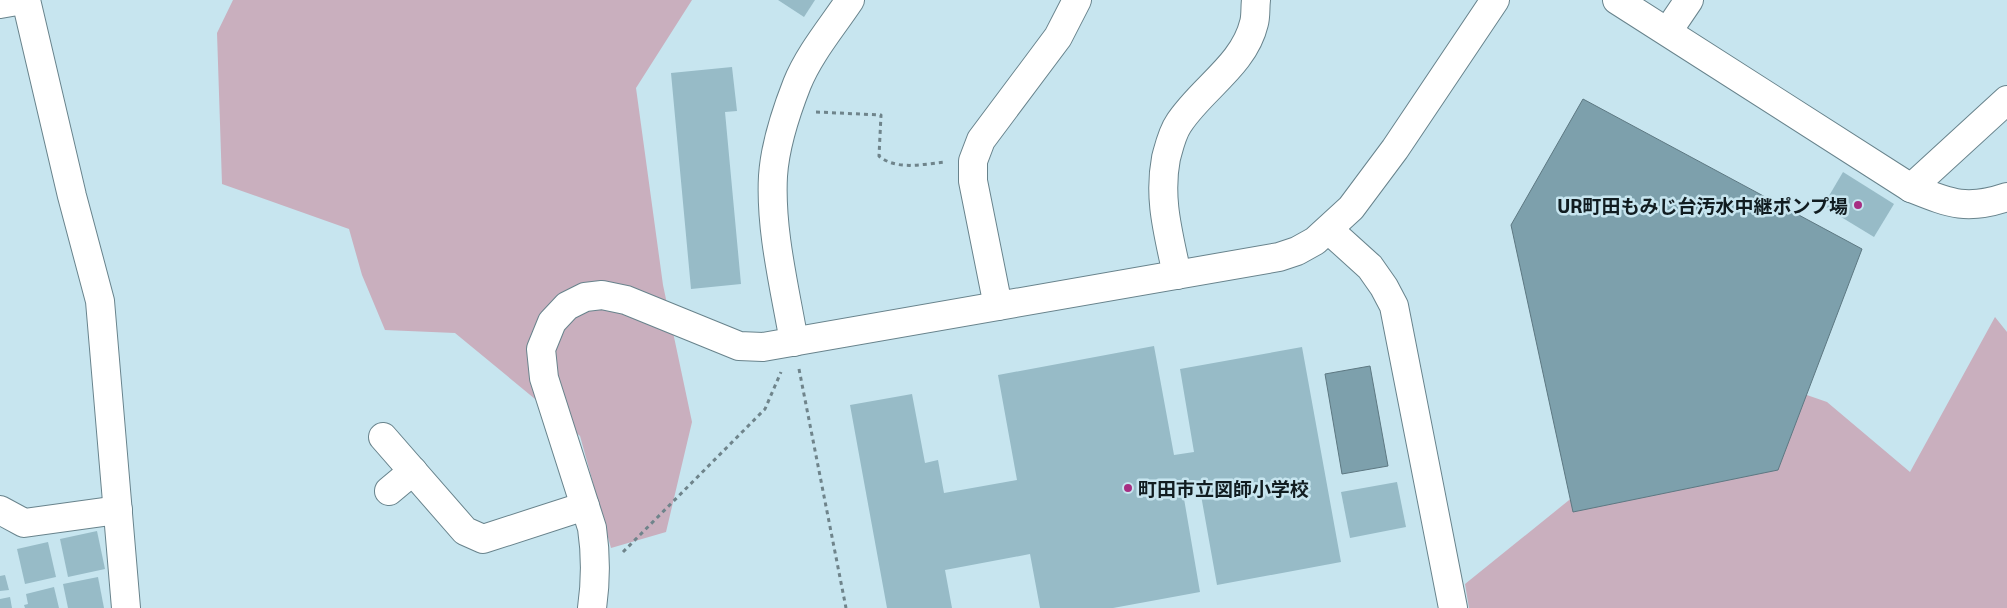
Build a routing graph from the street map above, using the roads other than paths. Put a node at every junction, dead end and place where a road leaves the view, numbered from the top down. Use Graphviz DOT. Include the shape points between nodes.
graph roads {
  1 [pos="24,0"];
  2 [pos="850,0"];
  3 [pos="1076,0"];
  4 [pos="1256,0"];
  5 [pos="1495,0"];
  6 [pos="1617,0"];
  7 [pos="1689,0"];
  8 [pos="0,4"];
  9 [pos="1668,31"];
  10 [pos="2007,100"];
  11 [pos="1911,188"];
  12 [pos="2007,197"];
  13 [pos="1329,230"];
  14 [pos="1177,275"];
  15 [pos="998,306"];
  16 [pos="794,342"];
  17 [pos="384,437"];
  18 [pos="413,471"];
  19 [pos="389,491"];
  20 [pos="585,506"];
  21 [pos="0,510"];
  22 [pos="118,510"];
  23 [pos="126,608"];
  24 [pos="592,608"];
  25 [pos="1453,608"];
  1 -- 8 [label="street"];
  1 -- 22 [label="street" via="100,301"];
  2 -- 16 [label="street" via="798,82 780,138 773,175 775,230"];
  3 -- 15 [label="street" via="1058,37 981,140 973,160 973,181"];
  4 -- 14 [label="street" via="1255,22 1246,43 1224,74 1178,124 1169,148 1162,180 1163,210"];
  5 -- 13 [label="street" via="1395,149 1351,208"];
  6 -- 9 [label="street"];
  7 -- 9 [label="street"];
  9 -- 11 [label="street"];
  10 -- 11 [label="street"];
  11 -- 12 [label="street" via="1960,205"];
  13 -- 14 [label="street" via="1297,251 1279,257"];
  13 -- 25 [label="street" via="1370,267 1394,306"];
  14 -- 15 [label="street"];
  15 -- 16 [label="street"];
  16 -- 20 [label="street" via="763,347 740,346 626,300 602,295 585,297 567,306 552,322 541,349 544,378"];
  17 -- 18 [label="street"];
  18 -- 19 [label="street"];
  18 -- 20 [label="street" via="465,531 483,539"];
  20 -- 24 [label="street" via="595,552"];
  21 -- 22 [label="street" via="24,522"];
  22 -- 23 [label="street"];
}
